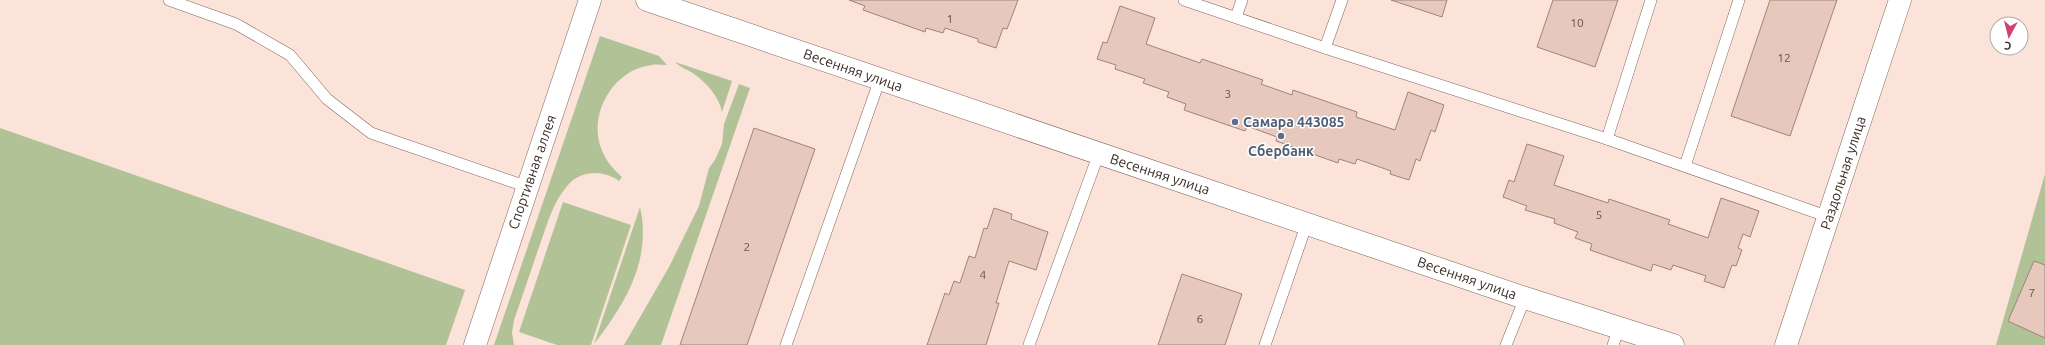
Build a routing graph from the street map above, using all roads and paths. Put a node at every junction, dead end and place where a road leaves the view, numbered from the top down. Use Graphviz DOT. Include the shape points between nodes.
graph roads {
  1 [pos="169,0"];
  2 [pos="590,0"];
  3 [pos="647,0"];
  4 [pos="1184,0"];
  5 [pos="1242,0"];
  6 [pos="1342,0"];
  7 [pos="1651,0"];
  8 [pos="1739,0"];
  9 [pos="1900,0"];
  10 [pos="1236,17"];
  11 [pos="1325,48"];
  12 [pos="880,79"];
  13 [pos="1607,139"];
  14 [pos="1099,153"];
  15 [pos="1685,166"];
  16 [pos="528,187"];
  17 [pos="1829,217"];
  18 [pos="1307,223"];
  19 [pos="1525,298"];
  20 [pos="1616,336"];
  21 [pos="475,345"];
  22 [pos="786,345"];
  23 [pos="1029,345"];
  24 [pos="1265,345"];
  25 [pos="1506,345"];
  26 [pos="1673,345"];
  27 [pos="1786,345"];
  1 -- 16 [label="lane" via="236,24 290,55 327,98 371,133"];
  2 -- 16 [label="street, Спортивная аллея"];
  3 -- 12 [label="street, Весенняя улица"];
  4 -- 10 [label="lane"];
  5 -- 10 [label="lane"];
  6 -- 11 [label="lane"];
  7 -- 13 [label="lane"];
  8 -- 15 [label="lane"];
  9 -- 17 [label="street, Раздольная улица"];
  10 -- 11 [label="lane"];
  11 -- 13 [label="lane"];
  12 -- 14 [label="street, Весенняя улица"];
  12 -- 22 [label="lane"];
  13 -- 15 [label="lane"];
  14 -- 18 [label="street, Весенняя улица"];
  14 -- 23 [label="lane"];
  15 -- 17 [label="lane"];
  16 -- 21 [label="street, Спортивная аллея"];
  17 -- 27 [label="street, Раздольная улица"];
  18 -- 19 [label="street, Весенняя улица"];
  18 -- 24 [label="lane"];
  19 -- 20 [label="street, Весенняя улица"];
  19 -- 25 [label="lane"];
  20 -- 26 [label="street, Весенняя улица"];
}
